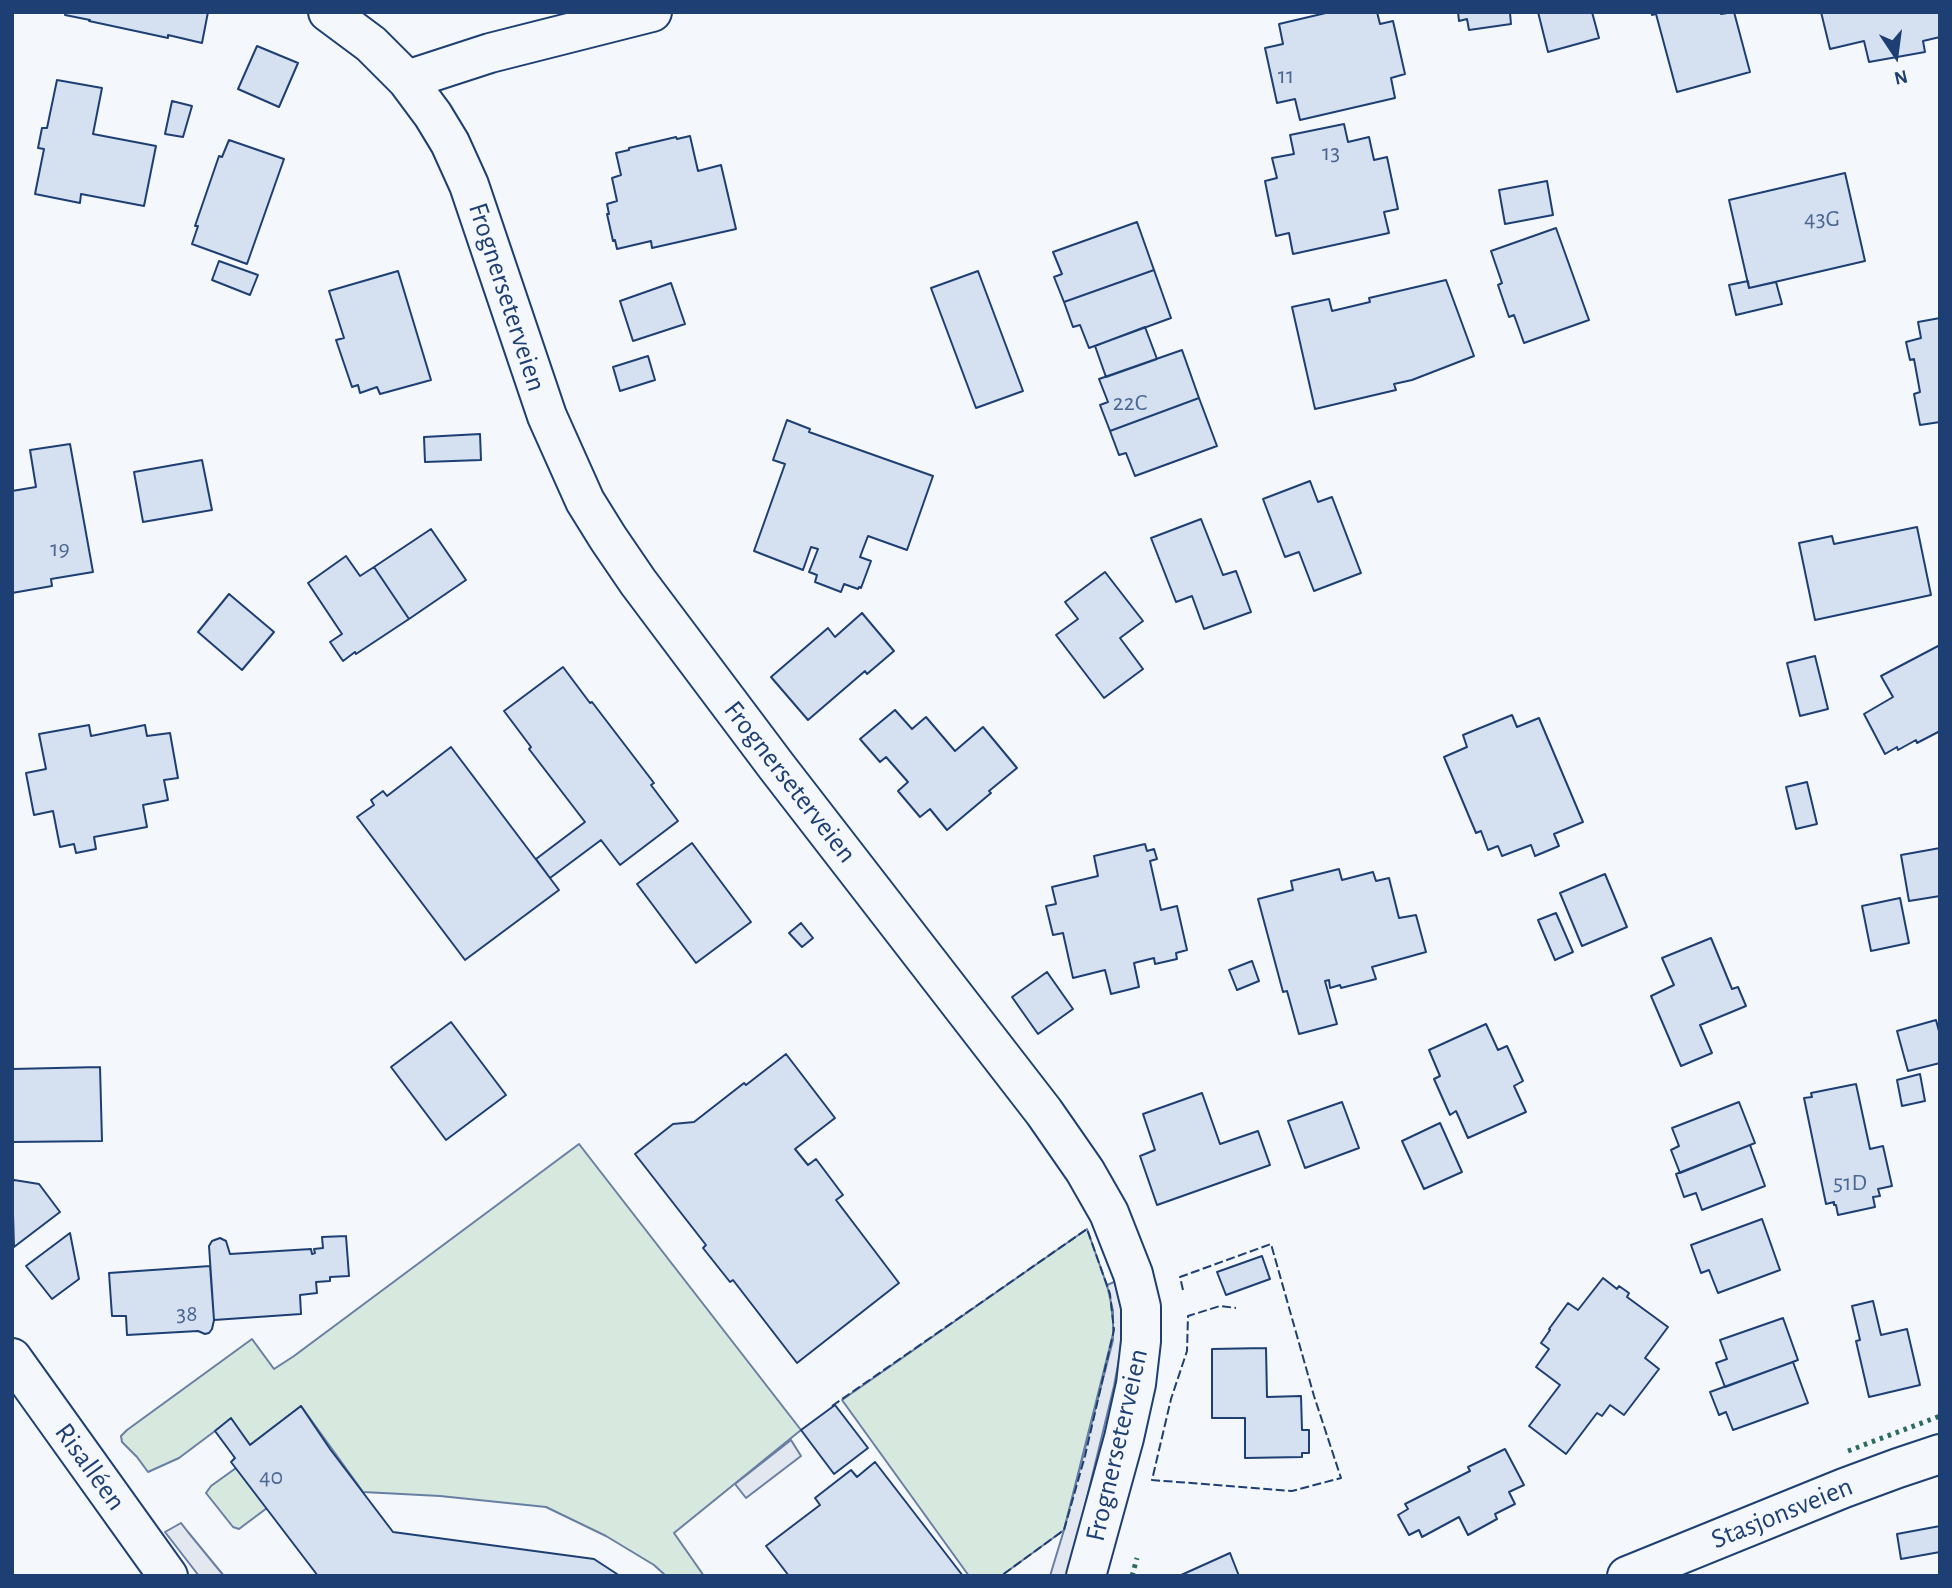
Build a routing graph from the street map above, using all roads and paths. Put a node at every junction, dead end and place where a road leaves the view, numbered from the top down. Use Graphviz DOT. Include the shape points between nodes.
graph roads {
  1 [pos="328,12"];
  2 [pos="652,12"];
  3 [pos="407,80"];
  4 [pos="12,1359"];
  5 [pos="1940,1454"];
  6 [pos="168,1576"];
  7 [pos="1086,1576"];
  8 [pos="1627,1576"];
  1 -- 3 [label="street, Frognerseterveien" via="357,32"];
  2 -- 3 [label="street" via="490,53"];
  3 -- 7 [label="street, Frognerseterveien" via="450,143 469,185 547,416 602,529 777,767 1044,1111 1109,1213 1133,1274 1141,1307 1141,1341 1124,1438"];
  4 -- 6 [label="street, Risalléen"];
  5 -- 8 [label="street, Stasjonsveien"];
}
